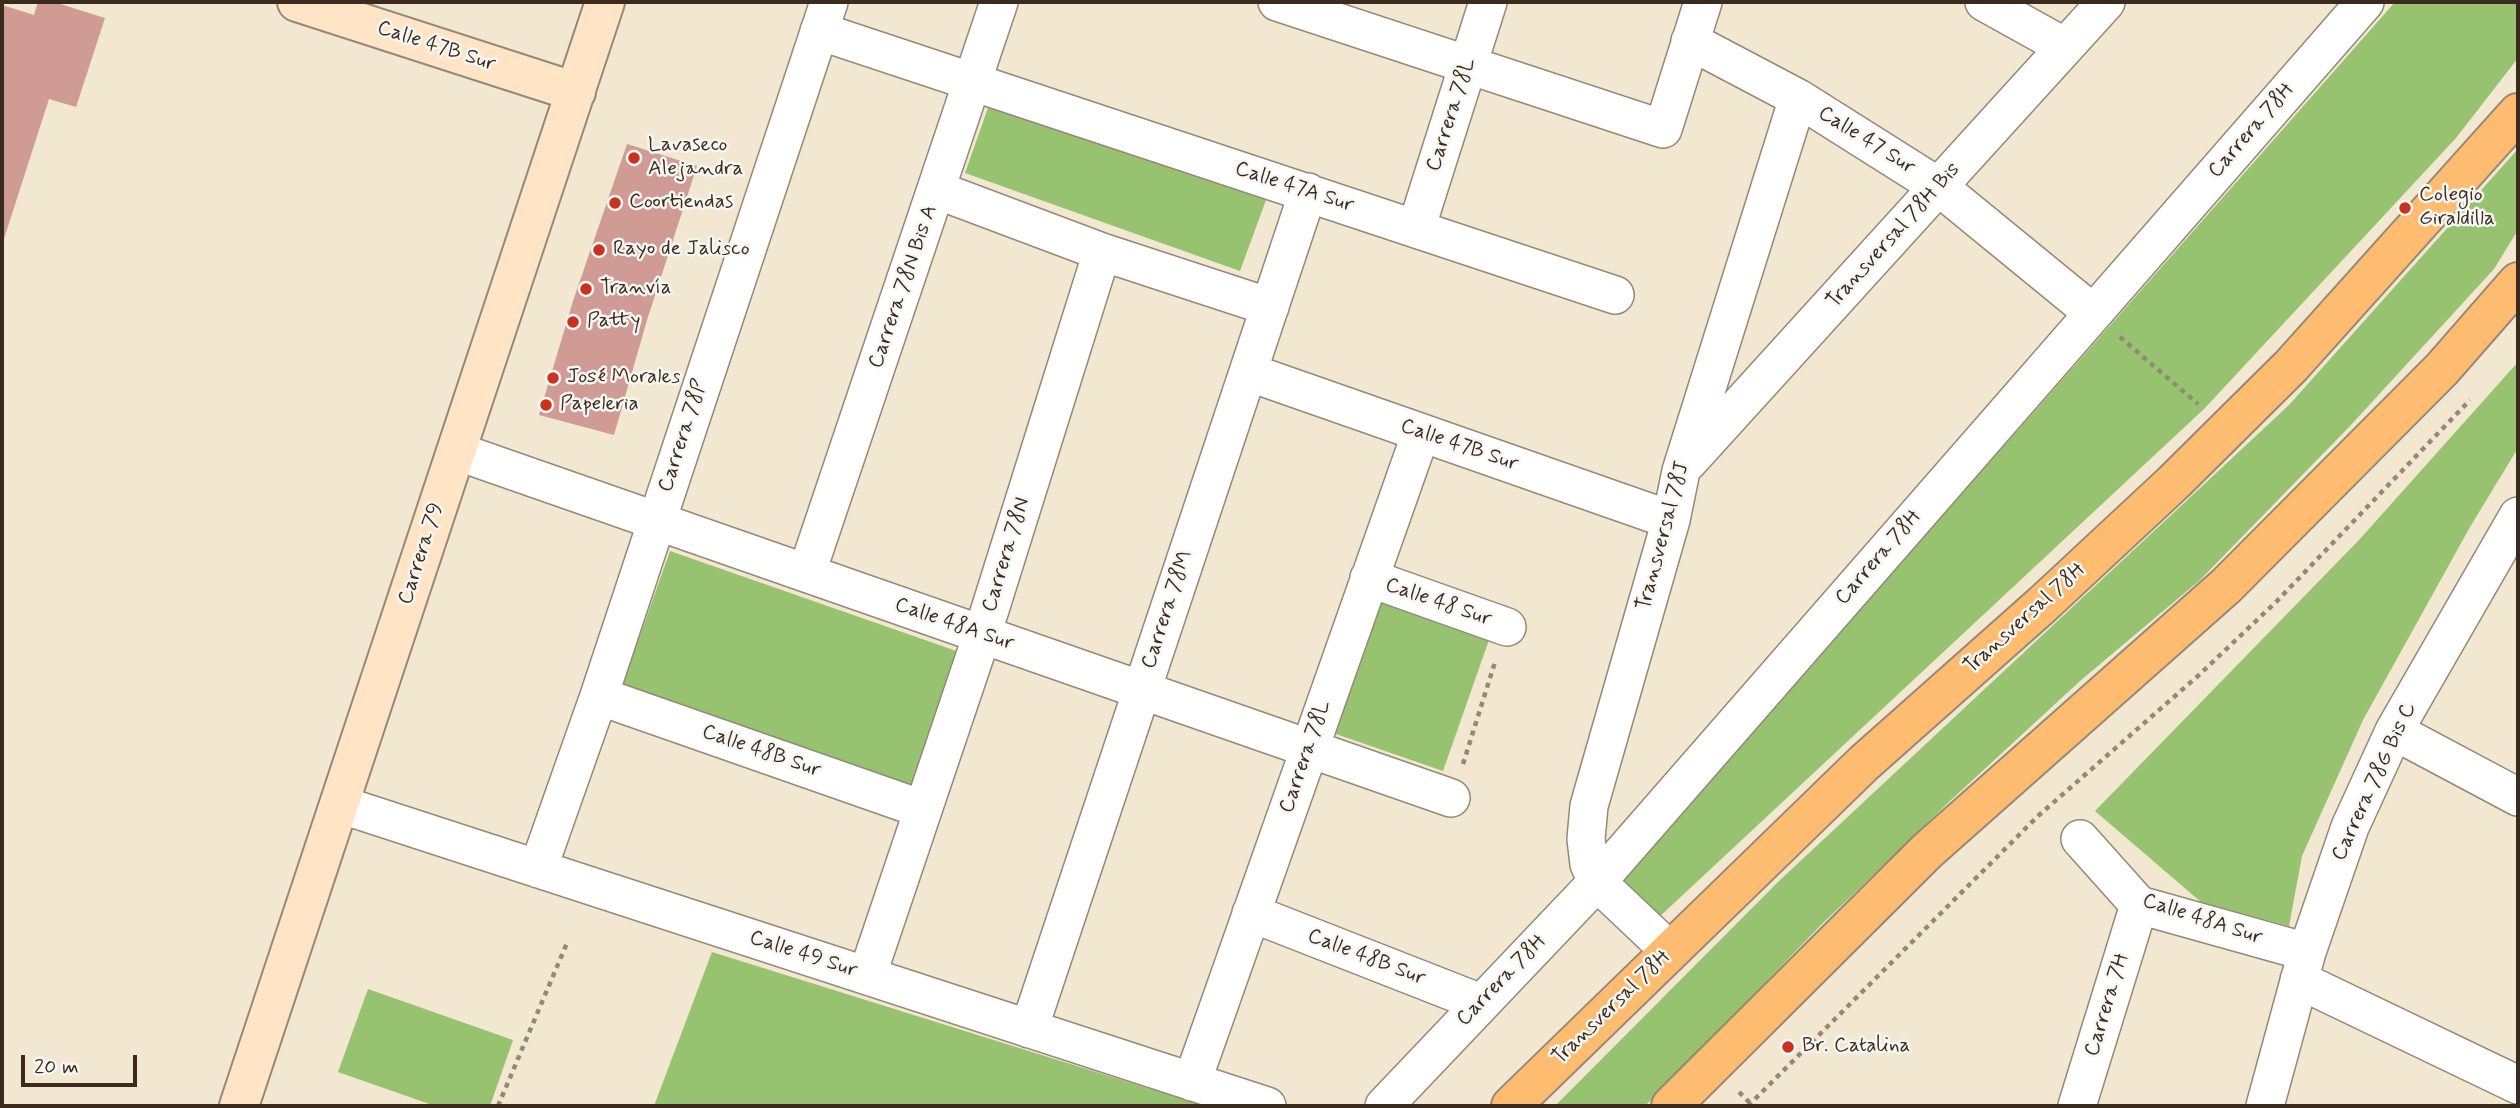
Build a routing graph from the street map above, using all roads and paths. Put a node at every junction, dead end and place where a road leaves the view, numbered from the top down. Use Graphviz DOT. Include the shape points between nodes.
graph roads {
  1 [pos="297,2"];
  2 [pos="605,2"];
  3 [pos="999,2"];
  4 [pos="1277,2"];
  5 [pos="1488,2"];
  6 [pos="1703,2"];
  7 [pos="1984,2"];
  8 [pos="2106,2"];
  9 [pos="2365,2"];
  10 [pos="824,16"];
  11 [pos="1690,41"];
  12 [pos="2065,47"];
  13 [pos="1468,65"];
  14 [pos="973,82"];
  15 [pos="576,92"];
  16 [pos="1798,98"];
  17 [pos="2518,113"];
  18 [pos="1939,187"];
  19 [pos="937,190"];
  20 [pos="1308,192"];
  21 [pos="1416,229"];
  22 [pos="1102,252"];
  23 [pos="2518,282"];
  24 [pos="1615,295"];
  25 [pos="1269,307"];
  26 [pos="2093,313"];
  27 [pos="1248,372"];
  28 [pos="2477,392"];
  29 [pos="2204,409"];
  30 [pos="1421,433"];
  31 [pos="456,451"];
  32 [pos="1681,471"];
  33 [pos="2518,516"];
  34 [pos="656,519"];
  35 [pos="1671,520"];
  36 [pos="807,572"];
  37 [pos="1369,578"];
  38 [pos="1507,627"];
  39 [pos="982,635"];
  40 [pos="1142,689"];
  41 [pos="599,696"];
  42 [pos="2394,732"];
  43 [pos="1309,748"];
  44 [pos="2518,797"];
  45 [pos="1451,798"];
  46 [pos="339,804"];
  47 [pos="922,809"];
  48 [pos="2080,839"];
  49 [pos="538,869"];
  50 [pos="1597,882"];
  51 [pos="2140,905"];
  52 [pos="1251,913"];
  53 [pos="567,943"];
  54 [pos="1670,951"];
  55 [pos="2303,966"];
  56 [pos="867,976"];
  57 [pos="1480,1003"];
  58 [pos="1029,1029"];
  59 [pos="1192,1082"];
  60 [pos="2518,1085"];
  61 [pos="239,1106"];
  62 [pos="498,1106"];
  63 [pos="1267,1106"];
  64 [pos="1384,1106"];
  65 [pos="1511,1106"];
  66 [pos="1671,1106"];
  67 [pos="1748,1106"];
  68 [pos="2077,1106"];
  69 [pos="2265,1106"];
  1 -- 15 [label="street, Calle 47B Sur"];
  2 -- 15 [label="street, Carrera 79"];
  3 -- 14 [label="street, Carrera 78N Bis A"];
  4 -- 13 [label="street"];
  5 -- 13 [label="street, Carrera 78L"];
  6 -- 11 [label="street"];
  7 -- 12 [label="street"];
  8 -- 12 [label="street, Transversal 78H Bis"];
  9 -- 26 [label="street, Carrera 78H"];
  10 -- 14 [label="street, Calle 47A Sur"];
  10 -- 34 [label="street, Carrera 78P"];
  11 -- 13 [label="street" via="1664,130"];
  11 -- 16 [label="street, Calle 47 Sur"];
  12 -- 18 [label="street, Transversal 78H Bis"];
  13 -- 21 [label="street, Carrera 78L"];
  14 -- 19 [label="street, Carrera 78N Bis A"];
  14 -- 20 [label="street, Calle 47A Sur"];
  15 -- 31 [label="street, Carrera 79"];
  16 -- 18 [label="street, Calle 47 Sur"];
  16 -- 32 [label="street, Transversal 78J"];
  17 -- 54 [label="main road, Transversal 78H" via="2291,366 2184,473 1864,762"];
  18 -- 26 [label="street, Calle 47 Sur"];
  18 -- 32 [label="street, Transversal 78H Bis"];
  19 -- 22 [label="street"];
  19 -- 36 [label="street, Carrera 78N Bis A"];
  20 -- 21 [label="street, Calle 47A Sur"];
  20 -- 25 [label="street, Carrera 78M"];
  21 -- 24 [label="street, Calle 47A Sur"];
  22 -- 25 [label="street"];
  22 -- 39 [label="street, Carrera 78N"];
  23 -- 66 [label="main road" via="2442,369 2226,586 1919,859"];
  25 -- 27 [label="street, Carrera 78M"];
  26 -- 29 [label="path"];
  26 -- 50 [label="street, Carrera 78H"];
  27 -- 30 [label="street, Calle 47B Sur"];
  27 -- 40 [label="street, Carrera 78M"];
  28 -- 67 [label="path" via="2258,620 2038,816"];
  30 -- 35 [label="street, Calle 47B Sur"];
  30 -- 37 [label="street, Carrera 78L"];
  31 -- 34 [label="street, Calle 48A Sur"];
  31 -- 46 [label="street, Carrera 79"];
  32 -- 35 [label="street, Transversal 78J"];
  33 -- 42 [label="street, Carrera 78G Bis C"];
  34 -- 36 [label="street, Calle 48A Sur"];
  34 -- 41 [label="street, Carrera 78P"];
  35 -- 50 [label="street, Transversal 78J" via="1590,806 1586,839"];
  36 -- 39 [label="street, Calle 48A Sur"];
  37 -- 38 [label="street, Calle 48 Sur"];
  37 -- 43 [label="street, Carrera 78L"];
  38 -- 45 [label="path"];
  39 -- 40 [label="street, Calle 48A Sur"];
  39 -- 47 [label="street, Carrera 78N"];
  40 -- 43 [label="street, Calle 48A Sur"];
  40 -- 58 [label="street, Carrera 78M"];
  41 -- 47 [label="street, Calle 48B Sur"];
  41 -- 49 [label="street, Carrera 78P"];
  42 -- 44 [label="street"];
  42 -- 55 [label="street, Carrera 78G Bis C" via="2350,827"];
  43 -- 45 [label="street, Calle 48A Sur"];
  43 -- 52 [label="street, Carrera 78L"];
  46 -- 49 [label="street, Calle 49 Sur"];
  46 -- 61 [label="street, Carrera 79"];
  47 -- 56 [label="street, Carrera 78N"];
  48 -- 51 [label="street, Calle 48A Sur"];
  49 -- 56 [label="street, Calle 49 Sur"];
  50 -- 54 [label="street"];
  50 -- 57 [label="street, Carrera 78H"];
  51 -- 55 [label="street, Calle 48A Sur"];
  51 -- 68 [label="street, Carrera 7H"];
  52 -- 57 [label="street, Calle 48B Sur"];
  52 -- 59 [label="street, Carrera 78L"];
  53 -- 62 [label="path"];
  54 -- 65 [label="main road, Transversal 78H"];
  55 -- 60 [label="street, Calle 48A Sur"];
  55 -- 69 [label="street, Carrera 78G Bis C"];
  56 -- 58 [label="street, Calle 49 Sur"];
  57 -- 64 [label="street, Carrera 78H"];
  58 -- 59 [label="street, Calle 49 Sur"];
  59 -- 63 [label="street, Calle 49 Sur"];
}
